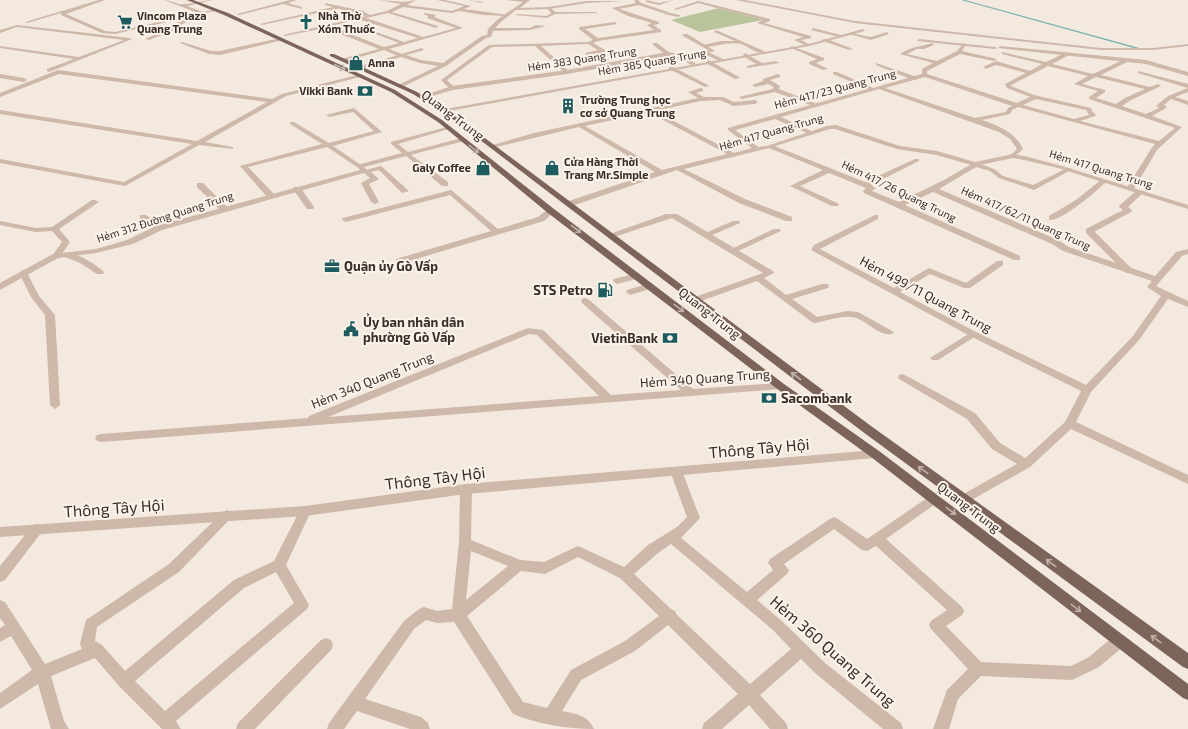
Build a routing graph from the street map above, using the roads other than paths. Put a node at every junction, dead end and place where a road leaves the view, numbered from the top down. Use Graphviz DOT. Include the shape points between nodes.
graph roads {
  1 [pos="98,0"];
  2 [pos="103,0"];
  3 [pos="166,0"];
  4 [pos="295,0"];
  5 [pos="381,0"];
  6 [pos="414,0"];
  7 [pos="439,0"];
  8 [pos="469,0"];
  9 [pos="509,0"];
  10 [pos="528,0"];
  11 [pos="635,0"];
  12 [pos="643,0"];
  13 [pos="672,0"];
  14 [pos="738,0"];
  15 [pos="201,1"];
  16 [pos="482,2"];
  17 [pos="284,3"];
  18 [pos="327,4"];
  19 [pos="639,4"];
  20 [pos="406,5"];
  21 [pos="181,6"];
  22 [pos="338,7"];
  23 [pos="300,8"];
  24 [pos="548,8"];
  25 [pos="397,9"];
  26 [pos="514,9"];
  27 [pos="676,9"];
  28 [pos="222,10"];
  29 [pos="460,10"];
  30 [pos="388,12"];
  31 [pos="202,13"];
  32 [pos="554,13"];
  33 [pos="596,13"];
  34 [pos="666,13"];
  35 [pos="240,14"];
  36 [pos="507,15"];
  37 [pos="370,16"];
  38 [pos="678,16"];
  39 [pos="361,18"];
  40 [pos="641,18"];
  41 [pos="27,22"];
  42 [pos="377,23"];
  43 [pos="262,24"];
  44 [pos="325,26"];
  45 [pos="544,26"];
  46 [pos="360,27"];
  47 [pos="814,29"];
  48 [pos="863,30"];
  49 [pos="450,31"];
  50 [pos="716,31"];
  51 [pos="0,32"];
  52 [pos="341,32"];
  53 [pos="588,32"];
  54 [pos="490,33"];
  55 [pos="887,33"];
  56 [pos="851,34"];
  57 [pos="685,35"];
  58 [pos="839,36"];
  59 [pos="283,37"];
  60 [pos="422,38"];
  61 [pos="147,39"];
  62 [pos="597,40"];
  63 [pos="825,40"];
  64 [pos="919,40"];
  65 [pos="182,43"];
  66 [pos="403,43"];
  67 [pos="589,43"];
  68 [pos="742,43"];
  69 [pos="536,44"];
  70 [pos="655,44"];
  71 [pos="932,44"];
  72 [pos="964,44"];
  73 [pos="1188,44"];
  74 [pos="809,45"];
  75 [pos="491,46"];
  76 [pos="705,46"];
  77 [pos="0,47"];
  78 [pos="793,47"];
  79 [pos="382,48"];
  80 [pos="422,49"];
  81 [pos="851,49"];
  82 [pos="762,52"];
  83 [pos="959,52"];
  84 [pos="706,53"];
  85 [pos="1004,53"];
  86 [pos="588,54"];
  87 [pos="668,54"];
  88 [pos="1067,54"];
  89 [pos="400,55"];
  90 [pos="745,55"];
  91 [pos="682,57"];
  92 [pos="81,58"];
  93 [pos="994,59"];
  94 [pos="343,60"];
  95 [pos="722,60"];
  96 [pos="1128,60"];
  97 [pos="708,62"];
  98 [pos="776,63"];
  99 [pos="939,63"];
  100 [pos="693,64"];
  101 [pos="878,64"];
  102 [pos="1046,64"];
  103 [pos="444,65"];
  104 [pos="761,65"];
  105 [pos="986,67"];
  106 [pos="672,68"];
  107 [pos="749,68"];
  108 [pos="825,69"];
  109 [pos="360,72"];
  110 [pos="567,72"];
  111 [pos="1029,72"];
  112 [pos="1140,72"];
  113 [pos="835,74"];
  114 [pos="1188,74"];
  115 [pos="925,75"];
  116 [pos="1094,75"];
  117 [pos="0,76"];
  118 [pos="778,76"];
  119 [pos="738,78"];
  120 [pos="913,78"];
  121 [pos="24,80"];
  122 [pos="768,82"];
  123 [pos="755,85"];
  124 [pos="400,86"];
  125 [pos="707,86"];
  126 [pos="1158,86"];
  127 [pos="1188,86"];
  128 [pos="452,88"];
  129 [pos="874,88"];
  130 [pos="0,89"];
  131 [pos="1150,89"];
  132 [pos="701,90"];
  133 [pos="775,90"];
  134 [pos="1188,90"];
  135 [pos="0,95"];
  136 [pos="1032,96"];
  137 [pos="422,97"];
  138 [pos="742,97"];
  139 [pos="1170,97"];
  140 [pos="1091,98"];
  141 [pos="703,99"];
  142 [pos="408,100"];
  143 [pos="273,101"];
  144 [pos="755,102"];
  145 [pos="1188,103"];
  146 [pos="815,104"];
  147 [pos="1019,105"];
  148 [pos="1078,106"];
  149 [pos="1116,107"];
  150 [pos="443,110"];
  151 [pos="0,112"];
  152 [pos="652,112"];
  153 [pos="329,115"];
  154 [pos="774,116"];
  155 [pos="1146,117"];
  156 [pos="974,120"];
  157 [pos="1075,121"];
  158 [pos="292,123"];
  159 [pos="581,126"];
  160 [pos="1179,127"];
  161 [pos="449,128"];
  162 [pos="1188,129"];
  163 [pos="809,132"];
  164 [pos="462,140"];
  165 [pos="198,143"];
  166 [pos="1161,144"];
  167 [pos="328,145"];
  168 [pos="492,146"];
  169 [pos="770,146"];
  170 [pos="231,148"];
  171 [pos="756,148"];
  172 [pos="407,154"];
  173 [pos="733,154"];
  174 [pos="1013,156"];
  175 [pos="917,160"];
  176 [pos="0,162"];
  177 [pos="975,164"];
  178 [pos="362,168"];
  179 [pos="679,169"];
  180 [pos="1069,169"];
  181 [pos="830,170"];
  182 [pos="661,172"];
  183 [pos="1103,181"];
  184 [pos="445,184"];
  185 [pos="200,185"];
  186 [pos="865,185"];
  187 [pos="298,189"];
  188 [pos="933,189"];
  189 [pos="1130,189"];
  190 [pos="405,191"];
  191 [pos="1140,192"];
  192 [pos="271,196"];
  193 [pos="95,202"];
  194 [pos="375,202"];
  195 [pos="569,204"];
  196 [pos="835,204"];
  197 [pos="899,205"];
  198 [pos="310,207"];
  199 [pos="1188,207"];
  200 [pos="224,210"];
  201 [pos="551,211"];
  202 [pos="143,217"];
  203 [pos="875,217"];
  204 [pos="1052,218"];
  205 [pos="789,219"];
  206 [pos="346,220"];
  207 [pos="0,223"];
  208 [pos="736,223"];
  209 [pos="159,228"];
  210 [pos="54,229"];
  211 [pos="777,231"];
  212 [pos="497,232"];
  213 [pos="707,234"];
  214 [pos="611,235"];
  215 [pos="733,250"];
  216 [pos="1188,251"];
  217 [pos="68,255"];
  218 [pos="56,256"];
  219 [pos="1017,258"];
  220 [pos="399,262"];
  221 [pos="1000,263"];
  222 [pos="1129,271"];
  223 [pos="100,272"];
  224 [pos="23,273"];
  225 [pos="637,276"];
  226 [pos="758,278"];
  227 [pos="1158,280"];
  228 [pos="617,281"];
  229 [pos="650,286"];
  230 [pos="825,286"];
  231 [pos="0,287"];
  232 [pos="630,292"];
  233 [pos="894,292"];
  234 [pos="1166,296"];
  235 [pos="785,298"];
  236 [pos="585,300"];
  237 [pos="695,300"];
  238 [pos="1188,304"];
  239 [pos="889,332"];
  240 [pos="973,334"];
  241 [pos="935,358"];
  242 [pos="903,377"];
  243 [pos="780,386"];
  244 [pos="1087,390"];
  245 [pos="691,393"];
  246 [pos="608,399"];
  247 [pos="55,405"];
  248 [pos="304,422"];
  249 [pos="1070,424"];
  250 [pos="101,438"];
  251 [pos="893,449"];
  252 [pos="875,454"];
  253 [pos="1026,464"];
  254 [pos="676,471"];
  255 [pos="1188,480"];
  256 [pos="466,489"];
  257 [pos="934,499"];
  258 [pos="964,499"];
  259 [pos="305,511"];
  260 [pos="227,515"];
  261 [pos="36,529"];
  262 [pos="0,532"];
  263 [pos="672,538"];
  264 [pos="877,539"];
  265 [pos="464,543"];
  266 [pos="279,565"];
  267 [pos="518,565"];
  268 [pos="625,574"];
  269 [pos="0,576"];
  270 [pos="747,600"];
  271 [pos="0,606"];
  272 [pos="458,615"];
  273 [pos="670,615"];
  274 [pos="14,627"];
  275 [pos="0,636"];
  276 [pos="1119,641"];
  277 [pos="326,645"];
  278 [pos="801,649"];
  279 [pos="97,650"];
  280 [pos="1188,662"];
  281 [pos="978,669"];
  282 [pos="42,672"];
  283 [pos="124,681"];
  284 [pos="1188,693"];
  285 [pos="750,695"];
  286 [pos="0,702"];
  287 [pos="354,703"];
  288 [pos="550,718"];
  289 [pos="170,725"];
  290 [pos="57,728"];
  291 [pos="244,729"];
  292 [pos="335,729"];
  293 [pos="422,729"];
  294 [pos="586,729"];
  295 [pos="710,729"];
  296 [pos="780,729"];
  297 [pos="895,729"];
  298 [pos="941,729"];
  1 -- 41 [label="street"];
  2 -- 31 [label="street" via="63,14 104,32 115,33"];
  3 -- 21 [label="street"];
  4 -- 17 [label="street"];
  5 -- 20 [label="street"];
  6 -- 20 [label="street"];
  7 -- 29 [label="street" via="469,6"];
  8 -- 16 [label="street"];
  9 -- 10 [label="street"];
  10 -- 26 [label="street"];
  11 -- 19 [label="street"];
  11 -- 24 [label="street" via="587,2"];
  12 -- 13 [label="street" via="659,4"];
  14 -- 73 [label="street" via="811,15 914,30 1100,49 1142,49"];
  15 -- 21 [label="street"];
  15 -- 28 [label="main road, Quang Trung"];
  17 -- 23 [label="street"];
  17 -- 35 [label="street"];
  18 -- 22 [label="street"];
  19 -- 34 [label="street"];
  19 -- 40 [label="street" via="614,8"];
  20 -- 25 [label="street"];
  20 -- 29 [label="street" via="452,12"];
  21 -- 31 [label="street"];
  22 -- 37 [label="street"];
  22 -- 43 [label="street"];
  24 -- 26 [label="street"];
  24 -- 32 [label="street"];
  25 -- 30 [label="street"];
  25 -- 49 [label="street" via="434,16 428,17 461,28"];
  26 -- 36 [label="street"];
  27 -- 74 [label="street" via="698,2 768,20 759,24 809,37 796,40"];
  28 -- 31 [label="street"];
  28 -- 35 [label="main road, Quang Trung"];
  28 -- 59 [label="main road, Quang Trung"];
  28 -- 61 [label="street" via="182,22 174,29"];
  29 -- 36 [label="street"];
  30 -- 37 [label="street"];
  30 -- 49 [label="street"];
  32 -- 33 [label="street"];
  32 -- 36 [label="street" via="547,17"];
  34 -- 38 [label="street"];
  34 -- 40 [label="street"];
  35 -- 43 [label="main road, Quang Trung"];
  36 -- 54 [label="street"];
  37 -- 39 [label="street"];
  39 -- 42 [label="street"];
  39 -- 44 [label="street"];
  40 -- 62 [label="street" via="657,23 649,25 659,31"];
  42 -- 46 [label="street"];
  42 -- 60 [label="street"];
  43 -- 59 [label="main road, Quang Trung"];
  44 -- 52 [label="street"];
  44 -- 59 [label="street"];
  45 -- 54 [label="street"];
  46 -- 52 [label="street"];
  46 -- 66 [label="street"];
  47 -- 58 [label="street"];
  48 -- 56 [label="street, Hẻm 385 Quang Trung"];
  49 -- 60 [label="street"];
  50 -- 68 [label="street"];
  51 -- 92 [label="street" via="17,26 130,39"];
  52 -- 79 [label="street"];
  53 -- 53 [label="street" via="616,25 581,28"];
  53 -- 62 [label="street"];
  54 -- 75 [label="street"];
  54 -- 103 [label="street"];
  55 -- 56 [label="street" via="871,39"];
  56 -- 58 [label="street, Hẻm 385 Quang Trung"];
  57 -- 76 [label="street"];
  58 -- 63 [label="street, Hẻm 385 Quang Trung"];
  59 -- 65 [label="street" via="220,53 211,53"];
  59 -- 94 [label="main road, Quang Trung"];
  59 -- 109 [label="main road, Quang Trung, one-way"];
  60 -- 66 [label="street"];
  62 -- 67 [label="street"];
  63 -- 74 [label="street, Hẻm 385 Quang Trung"];
  63 -- 81 [label="street"];
  64 -- 72 [label="street"];
  66 -- 79 [label="street"];
  67 -- 69 [label="street"];
  67 -- 86 [label="street" via="603,51"];
  68 -- 76 [label="street" via="721,42"];
  68 -- 82 [label="street"];
  69 -- 75 [label="street"];
  69 -- 110 [label="street"];
  70 -- 87 [label="street"];
  71 -- 99 [label="street" via="924,48 916,47 903,54"];
  72 -- 83 [label="street, Hẻm 417/23 Quang Trung"];
  72 -- 88 [label="street"];
  74 -- 78 [label="street, Hẻm 385 Quang Trung"];
  75 -- 128 [label="street" via="444,80"];
  76 -- 84 [label="street" via="713,51"];
  77 -- 92 [label="street"];
  78 -- 82 [label="street, Hẻm 385 Quang Trung"];
  78 -- 108 [label="street" via="822,59 811,63"];
  79 -- 89 [label="street"];
  79 -- 94 [label="street"];
  80 -- 89 [label="street"];
  82 -- 90 [label="street, Hẻm 385 Quang Trung"];
  83 -- 93 [label="street"];
  83 -- 99 [label="street, Hẻm 417/23 Quang Trung"];
  84 -- 91 [label="street, Hẻm 383 Quang Trung"];
  84 -- 95 [label="street"];
  85 -- 102 [label="street"];
  87 -- 91 [label="street, Hẻm 383 Quang Trung"];
  87 -- 110 [label="street, Hẻm 383 Quang Trung"];
  88 -- 96 [label="street"];
  88 -- 102 [label="street"];
  89 -- 103 [label="street"];
  89 -- 109 [label="street"];
  90 -- 95 [label="street, Hẻm 385 Quang Trung"];
  90 -- 104 [label="street"];
  91 -- 100 [label="street"];
  92 -- 121 [label="street"];
  94 -- 109 [label="main road, Quang Trung"];
  95 -- 97 [label="street, Hẻm 385 Quang Trung"];
  96 -- 114 [label="street" via="1146,62"];
  96 -- 116 [label="street"];
  97 -- 100 [label="street, Hẻm 385 Quang Trung"];
  97 -- 119 [label="street"];
  98 -- 104 [label="street"];
  99 -- 115 [label="street, Hẻm 417/23 Quang Trung" via="924,70"];
  100 -- 106 [label="street, Hẻm 385 Quang Trung"];
  101 -- 120 [label="street"];
  102 -- 111 [label="street"];
  102 -- 116 [label="street"];
  103 -- 124 [label="street"];
  104 -- 107 [label="street"];
  105 -- 111 [label="street" via="996,63"];
  106 -- 125 [label="street"];
  106 -- 150 [label="street, Hẻm 385 Quang Trung"];
  109 -- 124 [label="main road, Quang Trung"];
  109 -- 142 [label="main road, Quang Trung"];
  109 -- 143 [label="street" via="284,95"];
  110 -- 128 [label="street, Hẻm 383 Quang Trung"];
  111 -- 136 [label="street" via="1008,84 1017,92"];
  112 -- 127 [label="street"];
  113 -- 129 [label="street"];
  115 -- 120 [label="street, Hẻm 417/23 Quang Trung"];
  115 -- 147 [label="street"];
  116 -- 131 [label="street"];
  116 -- 140 [label="street" via="1076,84 1103,91"];
  117 -- 121 [label="street"];
  118 -- 122 [label="street" via="764,80"];
  120 -- 129 [label="street, Hẻm 417/23 Quang Trung"];
  121 -- 130 [label="street"];
  122 -- 123 [label="street"];
  122 -- 133 [label="street" via="778,86"];
  124 -- 137 [label="main road, Quang Trung"];
  126 -- 131 [label="street"];
  128 -- 137 [label="street, Hẻm 383 Quang Trung"];
  129 -- 146 [label="street, Hẻm 417/23 Quang Trung"];
  129 -- 156 [label="street"];
  131 -- 149 [label="street" via="1126,99 1128,100"];
  132 -- 141 [label="street" via="691,92"];
  133 -- 138 [label="street"];
  133 -- 146 [label="street"];
  134 -- 139 [label="street"];
  135 -- 143 [label="street" via="58,72"];
  136 -- 147 [label="street" via="1033,98"];
  136 -- 148 [label="street"];
  137 -- 142 [label="main road"];
  137 -- 150 [label="main road, Quang Trung"];
  139 -- 145 [label="street"];
  139 -- 155 [label="street" via="1159,106 1164,107"];
  140 -- 148 [label="street"];
  140 -- 149 [label="street"];
  141 -- 144 [label="street" via="721,98 733,104"];
  141 -- 152 [label="street"];
  142 -- 161 [label="main road, Quang Trung"];
  143 -- 165 [label="street"];
  146 -- 154 [label="street, Hẻm 417/23 Quang Trung"];
  147 -- 156 [label="street" via="1010,109 1008,113"];
  147 -- 157 [label="street"];
  148 -- 157 [label="street" via="1089,109 1093,115"];
  149 -- 155 [label="street"];
  150 -- 168 [label="main road, Quang Trung"];
  151 -- 165 [label="street"];
  152 -- 159 [label="street"];
  152 -- 173 [label="street"];
  153 -- 167 [label="street" via="354,110 379,132"];
  154 -- 163 [label="street"];
  154 -- 171 [label="street, Hẻm 417/23 Quang Trung" via="730,129"];
  155 -- 160 [label="street"];
  156 -- 174 [label="street" via="1006,133 1017,142 1020,149"];
  157 -- 166 [label="street"];
  158 -- 167 [label="street"];
  159 -- 168 [label="street"];
  159 -- 182 [label="street"];
  160 -- 162 [label="street"];
  160 -- 166 [label="street"];
  161 -- 164 [label="main road, Quang Trung"];
  161 -- 172 [label="street" via="393,143"];
  163 -- 169 [label="street, Hẻm 417 Quang Trung"];
  163 -- 177 [label="street, Hẻm 417 Quang Trung" via="836,127 899,148 937,153"];
  164 -- 172 [label="street, Hẻm 312 Đường Quang Trung"];
  164 -- 201 [label="main road, Quang Trung, one-way"];
  165 -- 170 [label="street"];
  165 -- 176 [label="street" via="125,184"];
  166 -- 189 [label="street" via="1154,148"];
  167 -- 178 [label="street"];
  167 -- 192 [label="street" via="243,166"];
  168 -- 195 [label="main road, Quang Trung"];
  169 -- 171 [label="street, Hẻm 417 Quang Trung"];
  169 -- 181 [label="street, Hẻm 417/26 Quang Trung"];
  171 -- 173 [label="street, Hẻm 417 Quang Trung"];
  172 -- 178 [label="street, Hẻm 312 Đường Quang Trung"];
  172 -- 184 [label="street"];
  173 -- 179 [label="street, Hẻm 417 Quang Trung"];
  174 -- 177 [label="street, Hẻm 417 Quang Trung"];
  174 -- 180 [label="street, Hẻm 417 Quang Trung"];
  175 -- 186 [label="street"];
  177 -- 180 [label="street" via="992,170 1001,177 1034,188"];
  177 -- 188 [label="street"];
  178 -- 187 [label="street, Hẻm 312 Đường Quang Trung"];
  178 -- 190 [label="street, Hẻm 312 Đường Quang Trung" via="381,168"];
  178 -- 194 [label="street" via="375,179 365,183"];
  179 -- 182 [label="street, Hẻm 417 Quang Trung"];
  179 -- 205 [label="street" via="742,201"];
  180 -- 183 [label="street, Hẻm 417 Quang Trung"];
  181 -- 186 [label="street, Hẻm 417/26 Quang Trung"];
  181 -- 196 [label="street" via="794,186"];
  182 -- 195 [label="street, Hẻm 417 Quang Trung"];
  183 -- 189 [label="street, Hẻm 417 Quang Trung"];
  183 -- 204 [label="street" via="1079,202"];
  185 -- 200 [label="street"];
  186 -- 197 [label="street, Hẻm 417/26 Quang Trung" via="872,188 867,191"];
  187 -- 192 [label="street, Hẻm 312 Đường Quang Trung"];
  187 -- 198 [label="street"];
  188 -- 197 [label="street"];
  188 -- 222 [label="street, Hẻm 417/62/11 Quang Trung" via="1066,249"];
  189 -- 191 [label="street, Hẻm 417 Quang Trung"];
  191 -- 199 [label="street, Hẻm 417 Quang Trung"];
  191 -- 222 [label="street" via="1123,207 1128,210 1089,231"];
  192 -- 200 [label="street, Hẻm 312 Đường Quang Trung"];
  193 -- 210 [label="street"];
  195 -- 201 [label="main road"];
  195 -- 214 [label="main road, Quang Trung"];
  197 -- 219 [label="street, Hẻm 417/26 Quang Trung"];
  200 -- 209 [label="street, Hẻm 312 Đường Quang Trung"];
  201 -- 212 [label="street" via="541,219"];
  201 -- 225 [label="main road, Quang Trung, one-way"];
  202 -- 209 [label="street"];
  203 -- 233 [label="street, Hẻm 499/11 Quang Trung" via="815,250"];
  206 -- 212 [label="street" via="451,192"];
  207 -- 210 [label="street" via="36,230"];
  208 -- 213 [label="street"];
  209 -- 217 [label="street, Hẻm 312 Đường Quang Trung" via="130,242 96,252"];
  210 -- 218 [label="street" via="66,242"];
  211 -- 215 [label="street"];
  212 -- 220 [label="street"];
  213 -- 214 [label="street" via="679,218 669,216"];
  213 -- 215 [label="street"];
  214 -- 237 [label="main road, Quang Trung"];
  215 -- 226 [label="street" via="770,273"];
  216 -- 227 [label="street" via="1179,254"];
  217 -- 218 [label="street, Hẻm 312 Đường Quang Trung"];
  217 -- 223 [label="street"];
  218 -- 224 [label="street, Hẻm 312 Đường Quang Trung"];
  221 -- 233 [label="street" via="967,286 929,271"];
  222 -- 227 [label="street, Hẻm 417/62/11 Quang Trung"];
  224 -- 231 [label="street, Hẻm 312 Đường Quang Trung"];
  224 -- 247 [label="street" via="35,297 50,315"];
  225 -- 228 [label="street"];
  225 -- 229 [label="main road, Quang Trung"];
  226 -- 235 [label="street"];
  226 -- 237 [label="street"];
  227 -- 234 [label="street" via="1151,287"];
  229 -- 232 [label="street"];
  229 -- 243 [label="main road, Quang Trung, one-way"];
  230 -- 235 [label="street"];
  233 -- 240 [label="street, Hẻm 499/11 Quang Trung"];
  234 -- 238 [label="street"];
  234 -- 244 [label="street" via="1136,338"];
  235 -- 239 [label="street" via="815,320 847,314 858,315"];
  236 -- 245 [label="street"];
  251 -- 237 [label="main road, Quang Trung, one-way"];
  240 -- 241 [label="street"];
  240 -- 244 [label="street, Hẻm 499/11 Quang Trung"];
  242 -- 253 [label="street" via="971,416 996,446"];
  243 -- 245 [label="street, Hẻm 340 Quang Trung"];
  243 -- 252 [label="main road, Quang Trung"];
  244 -- 249 [label="street"];
  245 -- 246 [label="street, Hẻm 340 Quang Trung"];
  246 -- 248 [label="street, Hẻm 340 Quang Trung"];
  246 -- 248 [label="street, Hẻm 340 Quang Trung" via="540,332 528,331"];
  248 -- 250 [label="street, Hẻm 340 Quang Trung"];
  249 -- 253 [label="street"];
  249 -- 255 [label="street"];
  251 -- 252 [label="main road"];
  258 -- 251 [label="main road, Quang Trung, one-way"];
  252 -- 254 [label="street, Thông Tây Hội"];
  252 -- 257 [label="main road, Quang Trung"];
  253 -- 258 [label="street"];
  254 -- 256 [label="street, Thông Tây Hội"];
  254 -- 263 [label="street" via="694,518"];
  256 -- 259 [label="street, Thông Tây Hội"];
  256 -- 265 [label="street"];
  257 -- 264 [label="street, Hẻm 360 Quang Trung"];
  257 -- 276 [label="main road, Quang Trung, one-way"];
  280 -- 258 [label="main road, Quang Trung, one-way"];
  259 -- 260 [label="street, Thông Tây Hội"];
  259 -- 266 [label="street"];
  260 -- 261 [label="street, Thông Tây Hội"];
  260 -- 279 [label="street" via="174,568 91,624 87,644"];
  261 -- 262 [label="street, Thông Tây Hội"];
  261 -- 269 [label="street"];
  263 -- 268 [label="street" via="654,549"];
  263 -- 270 [label="street, Hẻm 360 Quang Trung"];
  264 -- 270 [label="street, Hẻm 360 Quang Trung" via="868,546 865,545 834,522 775,563 782,570"];
  264 -- 281 [label="street" via="957,611 936,625"];
  265 -- 267 [label="street"];
  265 -- 272 [label="street"];
  266 -- 283 [label="street" via="239,584"];
  266 -- 289 [label="street" via="302,605"];
  267 -- 268 [label="street" via="545,568 578,551"];
  267 -- 272 [label="street"];
  268 -- 273 [label="street"];
  270 -- 278 [label="street, Hẻm 360 Quang Trung"];
  271 -- 274 [label="street"];
  272 -- 287 [label="street" via="437,617 424,613 409,625"];
  272 -- 288 [label="street" via="518,709"];
  273 -- 285 [label="street"];
  273 -- 288 [label="street" via="630,646 576,675"];
  274 -- 275 [label="street"];
  274 -- 282 [label="street"];
  276 -- 281 [label="street" via="1094,662 1072,673"];
  276 -- 284 [label="main road, Quang Trung"];
  277 -- 291 [label="street"];
  278 -- 285 [label="street"];
  278 -- 297 [label="street, Hẻm 360 Quang Trung" via="820,668"];
  279 -- 282 [label="street"];
  279 -- 283 [label="street"];
  281 -- 298 [label="street" via="952,695"];
  282 -- 286 [label="street"];
  282 -- 290 [label="street"];
  283 -- 289 [label="street"];
  285 -- 295 [label="street"];
  285 -- 296 [label="street"];
  287 -- 292 [label="street"];
  287 -- 293 [label="street" via="415,723"];
  288 -- 294 [label="street" via="580,723"];
}
